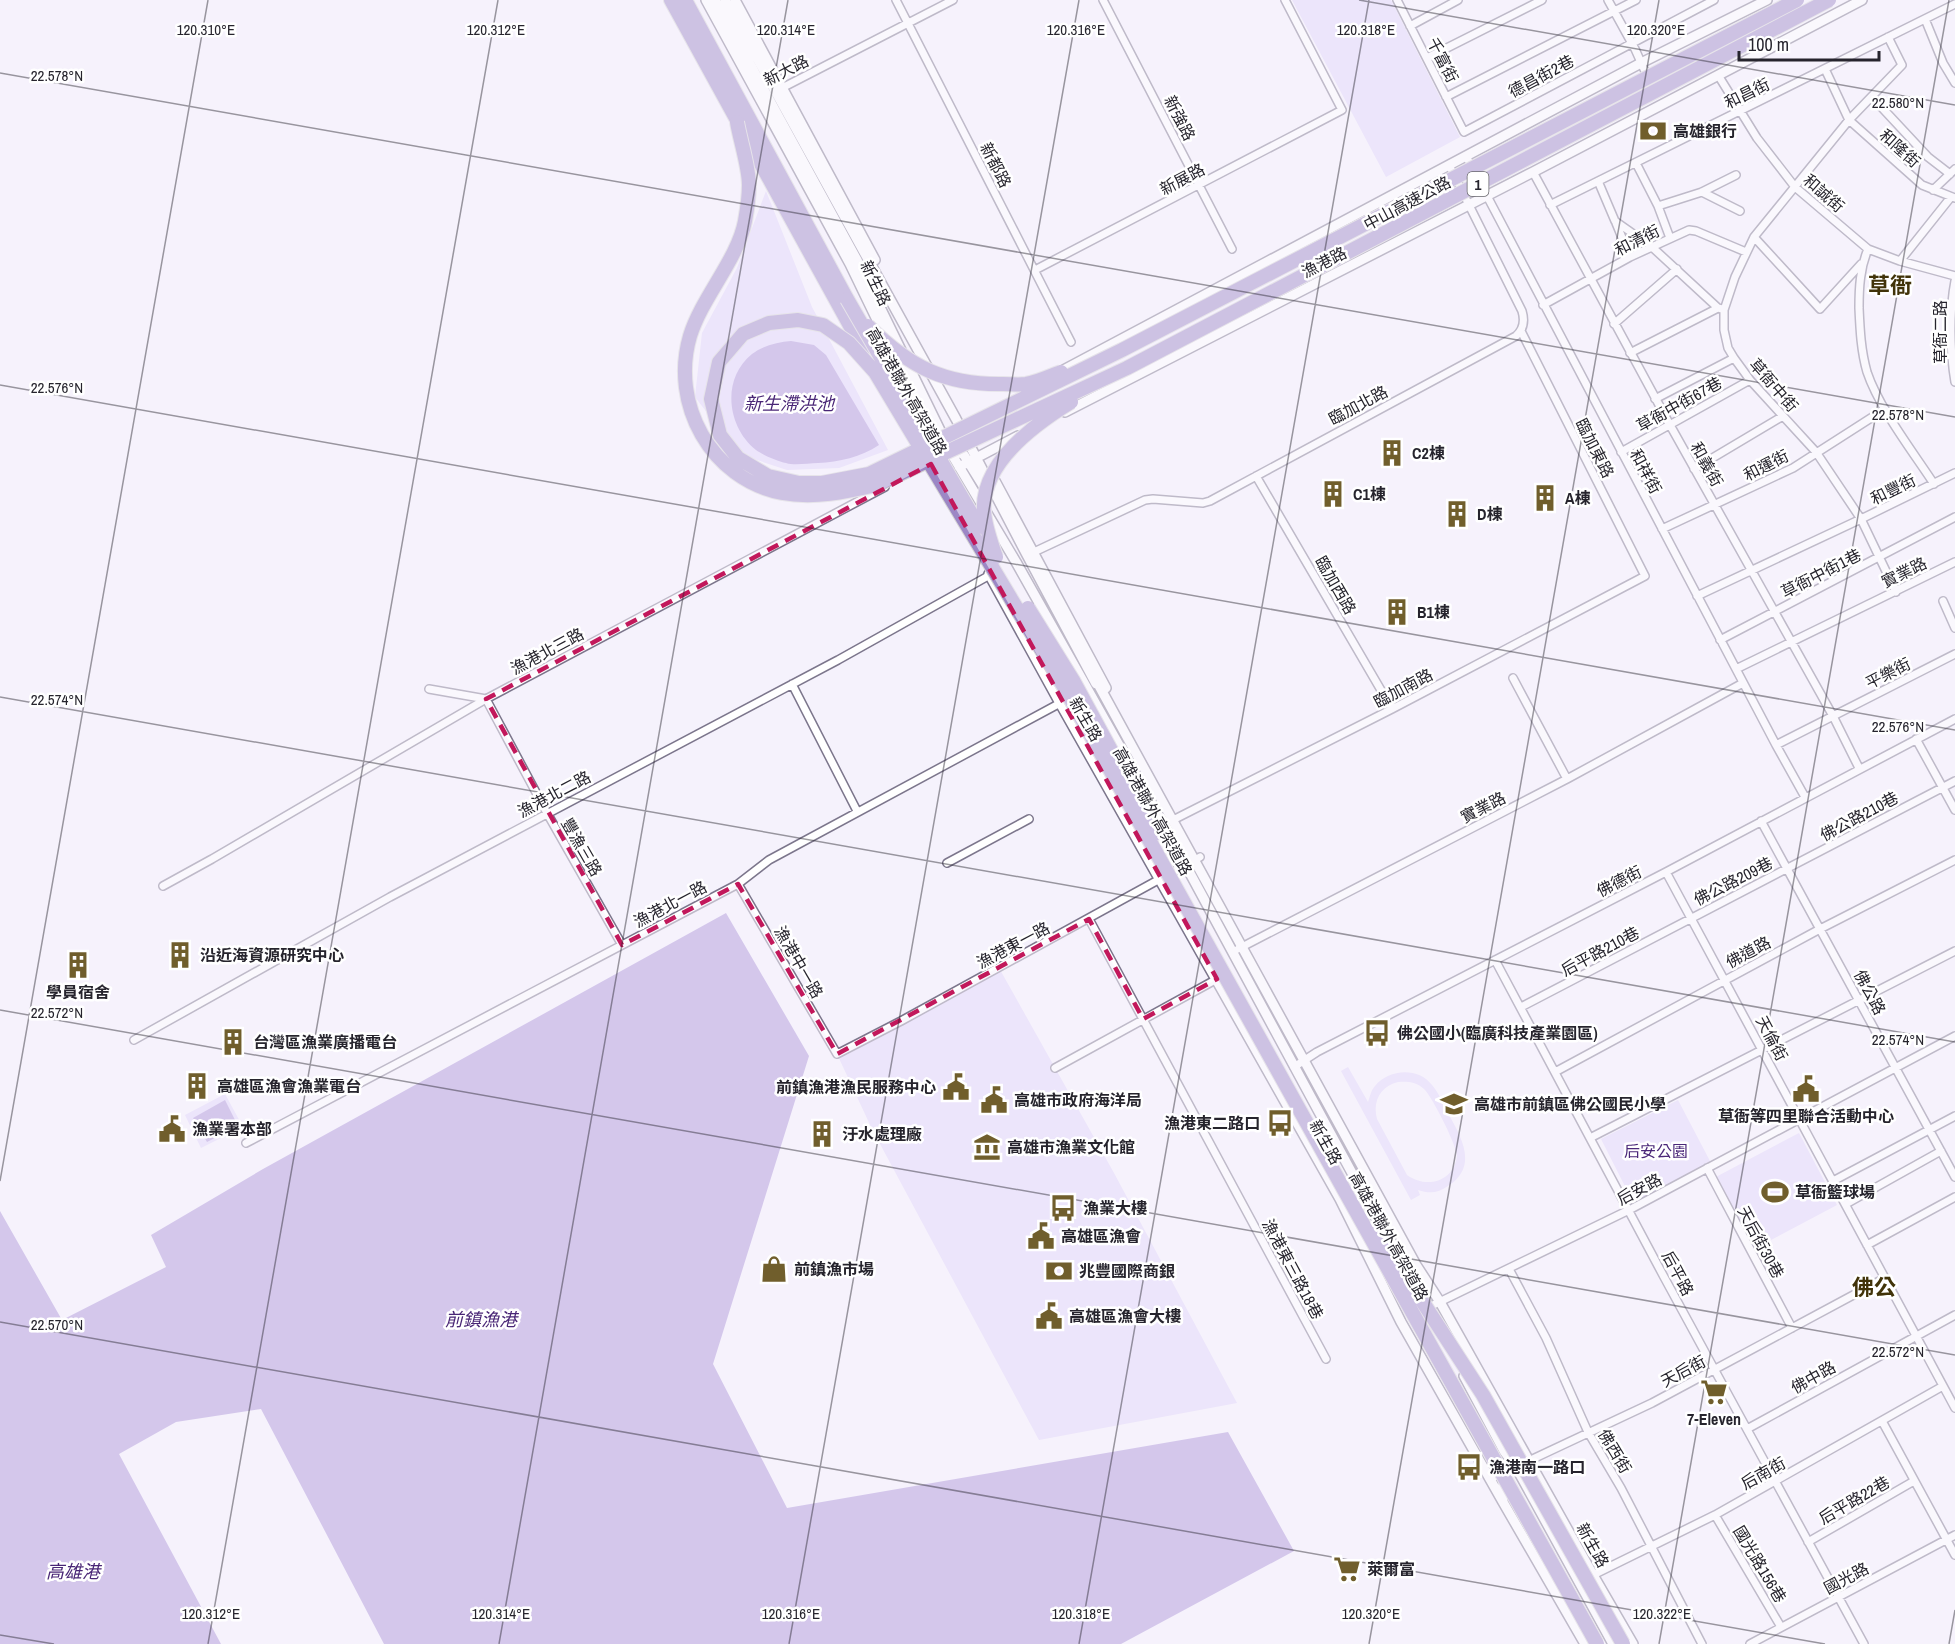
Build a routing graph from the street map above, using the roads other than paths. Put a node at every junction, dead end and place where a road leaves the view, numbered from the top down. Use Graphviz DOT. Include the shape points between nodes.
graph roads {
  1 [pos="670,0"];
  2 [pos="685,0"];
  3 [pos="706,0"];
  4 [pos="715,0"];
  5 [pos="725,0"];
  6 [pos="735,0"];
  7 [pos="896,0"];
  8 [pos="953,0"];
  9 [pos="1103,0"];
  10 [pos="1286,0"];
  11 [pos="1397,0"];
  12 [pos="1458,0"];
  13 [pos="1542,0"];
  14 [pos="1608,0"];
  15 [pos="1636,0"];
  16 [pos="1714,0"];
  17 [pos="1767,0"];
  18 [pos="1797,0"];
  19 [pos="1829,0"];
  20 [pos="1862,0"];
  21 [pos="1955,4"];
  22 [pos="1614,11"];
  23 [pos="1925,19"];
  24 [pos="908,23"];
  25 [pos="1410,26"];
  26 [pos="1888,37"];
  27 [pos="1631,43"];
  28 [pos="1427,58"];
  29 [pos="1641,63"];
  30 [pos="1825,69"];
  31 [pos="1718,75"];
  32 [pos="1955,82"];
  33 [pos="771,94"];
  34 [pos="1446,97"];
  35 [pos="1872,98"];
  36 [pos="1659,105"];
  37 [pos="1740,111"];
  38 [pos="1849,120"];
  39 [pos="736,122"];
  40 [pos="1464,132"];
  41 [pos="1466,156"];
  42 [pos="1636,163"];
  43 [pos="1449,165"];
  44 [pos="1533,172"];
  45 [pos="1952,172"];
  46 [pos="1736,176"];
  47 [pos="1598,181"];
  48 [pos="1199,185"];
  49 [pos="1795,187"];
  50 [pos="1934,190"];
  51 [pos="1702,192"];
  52 [pos="1486,196"];
  53 [pos="1953,198"];
  54 [pos="1470,204"];
  55 [pos="1550,205"];
  56 [pos="1658,206"];
  57 [pos="1740,211"];
  58 [pos="1615,221"];
  59 [pos="1754,237"];
  60 [pos="1670,238"];
  61 [pos="1652,247"];
  62 [pos="1232,249"];
  63 [pos="1868,249"];
  64 [pos="1746,252"];
  65 [pos="1630,257"];
  66 [pos="1900,261"];
  67 [pos="1861,264"];
  68 [pos="1677,269"];
  69 [pos="1035,270"];
  70 [pos="1955,276"];
  71 [pos="1590,279"];
  72 [pos="1955,281"];
  73 [pos="847,299"];
  74 [pos="1543,305"];
  75 [pos="1721,309"];
  76 [pos="1614,324"];
  77 [pos="1521,332"];
  78 [pos="1071,342"];
  79 [pos="1122,350"];
  80 [pos="1630,353"];
  81 [pos="1734,358"];
  82 [pos="1127,368"];
  83 [pos="876,372"];
  84 [pos="1750,380"];
  85 [pos="1955,382"];
  86 [pos="1656,399"];
  87 [pos="1885,409"];
  88 [pos="1783,416"];
  89 [pos="962,424"];
  90 [pos="1670,425"];
  91 [pos="938,436"];
  92 [pos="1621,452"];
  93 [pos="1816,452"];
  94 [pos="947,455"];
  95 [pos="975,458"];
  96 [pos="959,467"];
  97 [pos="1694,469"];
  98 [pos="1955,473"];
  99 [pos="1256,476"];
  100 [pos="1934,484"];
  101 [pos="1714,505"];
  102 [pos="1955,517"];
  103 [pos="1862,519"];
  104 [pos="1662,529"];
  105 [pos="1030,554"];
  106 [pos="996,557"];
  107 [pos="1881,557"];
  108 [pos="1955,562"];
  109 [pos="1750,571"];
  110 [pos="990,575"];
  111 [pos="1645,576"];
  112 [pos="1896,592"];
  113 [pos="1697,596"];
  114 [pos="1943,601"];
  115 [pos="1774,612"];
  116 [pos="1955,628"];
  117 [pos="1720,640"];
  118 [pos="1791,642"];
  119 [pos="1955,654"];
  120 [pos="1736,669"];
  121 [pos="1513,678"];
  122 [pos="1743,683"];
  123 [pos="792,684"];
  124 [pos="1096,684"];
  125 [pos="429,689"];
  126 [pos="486,699"];
  127 [pos="1060,704"];
  128 [pos="1392,709"];
  129 [pos="1833,716"];
  130 [pos="1955,719"];
  131 [pos="1916,739"];
  132 [pos="1776,745"];
  133 [pos="1859,768"];
  134 [pos="1567,779"];
  135 [pos="1955,781"];
  136 [pos="1942,788"];
  137 [pos="1805,797"];
  138 [pos="1955,810"];
  139 [pos="857,811"];
  140 [pos="546,813"];
  141 [pos="1029,819"];
  142 [pos="1176,819"];
  143 [pos="1761,821"];
  144 [pos="1198,859"];
  145 [pos="1955,860"];
  146 [pos="947,863"];
  147 [pos="1186,865"];
  148 [pos="1788,868"];
  149 [pos="1666,872"];
  150 [pos="1161,879"];
  151 [pos="738,884"];
  152 [pos="163,886"];
  153 [pos="1692,918"];
  154 [pos="1089,919"];
  155 [pos="1820,929"];
  156 [pos="1245,944"];
  157 [pos="622,945"];
  158 [pos="1233,951"];
  159 [pos="1955,951"];
  160 [pos="1495,960"];
  161 [pos="1217,979"];
  162 [pos="1725,980"];
  163 [pos="1859,1000"];
  164 [pos="1521,1007"];
  165 [pos="1143,1019"];
  166 [pos="1955,1036"];
  167 [pos="134,1040"];
  168 [pos="1762,1049"];
  169 [pos="837,1054"];
  170 [pos="1307,1059"];
  171 [pos="1294,1067"];
  172 [pos="1055,1068"];
  173 [pos="1896,1068"];
  174 [pos="1555,1072"];
  175 [pos="1955,1116"];
  176 [pos="1800,1119"];
  177 [pos="1929,1130"];
  178 [pos="1590,1138"];
  179 [pos="246,1143"];
  180 [pos="1941,1151"];
  181 [pos="1707,1168"];
  182 [pos="1955,1177"];
  183 [pos="1833,1181"];
  184 [pos="1955,1197"];
  185 [pos="1846,1204"];
  186 [pos="1629,1210"];
  187 [pos="1364,1217"];
  188 [pos="1867,1245"];
  189 [pos="1509,1269"];
  190 [pos="1885,1278"];
  191 [pos="1440,1302"];
  192 [pos="1427,1308"];
  193 [pos="1955,1315"];
  194 [pos="1791,1328"];
  195 [pos="1916,1336"];
  196 [pos="1326,1359"];
  197 [pos="1715,1369"];
  198 [pos="1943,1386"];
  199 [pos="1955,1408"];
  200 [pos="1882,1421"];
  201 [pos="1747,1429"];
  202 [pos="1588,1432"];
  203 [pos="1504,1451"];
  204 [pos="1529,1460"];
  205 [pos="1516,1467"];
  206 [pos="1503,1473"];
  207 [pos="1490,1479"];
  208 [pos="1914,1481"];
  209 [pos="1776,1482"];
  210 [pos="1503,1502"];
  211 [pos="1715,1515"];
  212 [pos="1955,1535"];
  213 [pos="1946,1539"];
  214 [pos="1808,1542"];
  215 [pos="1650,1545"];
  216 [pos="1955,1555"];
  217 [pos="1593,1575"];
  218 [pos="1838,1597"];
  219 [pos="1781,1627"];
  220 [pos="1585,1644"];
  221 [pos="1591,1644"];
  222 [pos="1597,1644"];
  223 [pos="1604,1644"];
  224 [pos="1613,1644"];
  225 [pos="1623,1644"];
  226 [pos="1633,1644"];
  227 [pos="1702,1644"];
  228 [pos="1750,1644"];
  229 [pos="1864,1644"];
  1 -- 39 [label="highway, 高雄港聯外高架道路"];
  2 -- 73 [label="highway, 高雄港聯外高架道路"];
  3 -- 33 [label="street, 新生路"];
  4 -- 33 [label="street, 新生路"];
  5 -- 33 [label="street, 新生路"];
  6 -- 33 [label="street, 新生路"];
  7 -- 24 [label="street, 新都路"];
  8 -- 24 [label="street, 新大路"];
  9 -- 48 [label="street, 新強路"];
  10 -- 48 [label="street, 新展路" via="1342,110"];
  11 -- 25 [label="street, 千富街"];
  12 -- 25 [label="street"];
  13 -- 28 [label="street"];
  14 -- 22 [label="street"];
  15 -- 22 [label="street"];
  16 -- 27 [label="street, 德昌街2巷"];
  17 -- 29 [label="street, 漁港路"];
  18 -- 79 [label="highway, 中山高速公路 / 1, bridge"];
  19 -- 82 [label="highway, 中山高速公路 / 1, bridge"];
  20 -- 31 [label="street, 漁港路"];
  21 -- 23 [label="street, 和昌街"];
  22 -- 27 [label="street"];
  22 -- 34 [label="street"];
  23 -- 26 [label="street, 和昌街"];
  23 -- 32 [label="street"];
  24 -- 33 [label="street, 新大路"];
  24 -- 69 [label="street, 新都路"];
  25 -- 28 [label="street, 千富街"];
  26 -- 30 [label="street, 和昌街"];
  26 -- 35 [label="street, 草衙中街" via="1902,65"];
  27 -- 29 [label="street"];
  27 -- 40 [label="street, 德昌街2巷"];
  28 -- 34 [label="street, 千富街"];
  29 -- 36 [label="street"];
  29 -- 41 [label="street, 漁港路"];
  30 -- 37 [label="street, 和昌街"];
  30 -- 38 [label="street, 和隆街"];
  31 -- 36 [label="street, 漁港路"];
  31 -- 37 [label="street, 和誠街"];
  33 -- 89 [label="street, 新生路"];
  33 -- 91 [label="street, 新生路" via="856,260"];
  34 -- 40 [label="street, 千富街"];
  35 -- 38 [label="street, 草衙中街"];
  35 -- 45 [label="street" via="1928,157"];
  36 -- 44 [label="street, 漁港路"];
  37 -- 42 [label="street, 和昌街"];
  37 -- 49 [label="street, 和誠街"];
  38 -- 49 [label="street, 草衙中街"];
  38 -- 50 [label="street, 和隆街" via="1922,185"];
  39 -- 82 [label="highway, bridge" via="749,184 745,223 690,335 686,380 695,421 708,446 734,472 761,487 792,494 844,493 876,485"];
  39 -- 83 [label="highway, 高雄港聯外高架道路, bridge"];
  41 -- 43 [label="street, 漁港路"];
  41 -- 52 [label="street, 和祥街"];
  42 -- 47 [label="street, 和昌街"];
  42 -- 56 [label="street"];
  43 -- 54 [label="street"];
  43 -- 89 [label="street, 漁港路"];
  44 -- 52 [label="street, 漁港路"];
  44 -- 55 [label="street, 和義街"];
  45 -- 50 [label="street"];
  46 -- 51 [label="street"];
  47 -- 55 [label="street, 和昌街"];
  47 -- 58 [label="street"];
  48 -- 62 [label="street, 新強路"];
  48 -- 69 [label="street, 新展路"];
  49 -- 59 [label="street, 草衙中街"];
  49 -- 63 [label="street, 和誠街"];
  50 -- 53 [label="street, 和隆街"];
  51 -- 56 [label="street"];
  51 -- 57 [label="street"];
  52 -- 54 [label="street, 漁港路"];
  52 -- 74 [label="street, 和祥街"];
  53 -- 66 [label="street"];
  54 -- 77 [label="street" via="1522,311"];
  54 -- 95 [label="street, 漁港路"];
  55 -- 71 [label="street, 和義街"];
  56 -- 60 [label="street"];
  58 -- 61 [label="street"];
  58 -- 65 [label="street"];
  59 -- 64 [label="street, 草衙中街"];
  59 -- 67 [label="street" via="1820,309"];
  60 -- 61 [label="street, 和清街"];
  60 -- 64 [label="street, 和清街" via="1696,231"];
  61 -- 65 [label="street, 和清街"];
  61 -- 68 [label="street"];
  63 -- 66 [label="street, 和誠街"];
  63 -- 67 [label="street, 和豐街"];
  64 -- 75 [label="street, 草衙中街"];
  65 -- 71 [label="street, 和清街"];
  66 -- 70 [label="street, 和誠街"];
  67 -- 87 [label="street, 和豐街" via="1860,340 1868,373"];
  68 -- 75 [label="street"];
  68 -- 76 [label="street"];
  69 -- 78 [label="street, 新都路"];
  71 -- 74 [label="street, 和清街"];
  71 -- 76 [label="street, 和義街"];
  72 -- 85 [label="street, 草衙二路"];
  73 -- 79 [label="highway, bridge" via="888,346 910,362 945,378 965,382 1028,384"];
  73 -- 106 [label="highway, 高雄港聯外高架道路, bridge"];
  74 -- 92 [label="street, 和祥街"];
  75 -- 80 [label="street"];
  75 -- 81 [label="street, 草衙中街" via="1728,348"];
  76 -- 80 [label="street, 和義街"];
  77 -- 99 [label="street, 臨加北路"];
  77 -- 111 [label="street, 臨加東路"];
  79 -- 83 [label="highway, bridge" via="868,474 822,483 768,476 738,458 720,435 711,399 719,362 743,334 769,323 798,320 823,326 849,343"];
  80 -- 86 [label="street, 和義街"];
  81 -- 84 [label="street, 草衙中街"];
  81 -- 86 [label="street"];
  82 -- 106 [label="highway, bridge" via="1045,419 1012,447 998,466 987,490 984,509"];
  83 -- 187 [label="highway, 高雄港聯外高架道路, bridge" via="1064,687"];
  84 -- 88 [label="street, 草衙中街"];
  84 -- 90 [label="street, 草衙中街67巷"];
  86 -- 90 [label="street, 和義街"];
  87 -- 93 [label="street, 和運街"];
  87 -- 100 [label="street, 和豐街"];
  88 -- 93 [label="street, 草衙中街"];
  88 -- 97 [label="street"];
  89 -- 91 [label="street, 漁港路"];
  89 -- 95 [label="street, 新生路"];
  90 -- 92 [label="street, 草衙中街67巷"];
  90 -- 97 [label="street, 和義街"];
  91 -- 94 [label="street, 新生路"];
  92 -- 104 [label="street, 和祥街"];
  93 -- 101 [label="street, 和運街" via="1793,468"];
  93 -- 103 [label="street, 草衙中街"];
  94 -- 95 [label="street, 新生路" via="961,453"];
  94 -- 96 [label="street, 新生路"];
  94 -- 110 [label="street, 新生路"];
  94 -- 126 [label="street, 漁港北三路"];
  95 -- 96 [label="street, 漁港路"];
  95 -- 105 [label="street, 新生路"];
  95 -- 105 [label="street, 新生路"];
  96 -- 124 [label="street, 新生路"];
  97 -- 101 [label="street, 和義街"];
  98 -- 100 [label="street"];
  99 -- 105 [label="street, 臨加北路" via="1203,503 1144,500"];
  99 -- 128 [label="street, 臨加西路"];
  100 -- 103 [label="street, 和豐街"];
  101 -- 104 [label="street, 和運街"];
  101 -- 109 [label="street, 和義街"];
  102 -- 107 [label="street, 草衙中街1巷"];
  103 -- 107 [label="street, 草衙中街"];
  103 -- 109 [label="street, 和豐街"];
  104 -- 113 [label="street, 和祥街"];
  105 -- 124 [label="street, 新生路"];
  106 -- 187 [label="highway, 高雄港聯外高架道路, bridge" via="1074,682"];
  107 -- 112 [label="street, 草衙中街"];
  107 -- 115 [label="street, 草衙中街1巷"];
  108 -- 112 [label="street, 實業路"];
  109 -- 113 [label="street, 和豐街"];
  109 -- 115 [label="street, 和義街"];
  110 -- 123 [label="street, 漁港北二路"];
  110 -- 127 [label="street, 新生路"];
  111 -- 128 [label="street, 臨加南路"];
  112 -- 118 [label="street, 實業路"];
  113 -- 117 [label="street, 和祥街"];
  114 -- 116 [label="street"];
  115 -- 117 [label="street, 草衙中街1巷"];
  115 -- 118 [label="street, 和義街"];
  117 -- 120 [label="street, 和祥街"];
  118 -- 120 [label="street, 實業路"];
  118 -- 129 [label="street, 和義街"];
  119 -- 129 [label="street, 平樂街"];
  120 -- 122 [label="street, 和祥街"];
  121 -- 134 [label="street"];
  122 -- 132 [label="street, 和祥街"];
  122 -- 134 [label="street, 實業路"];
  123 -- 139 [label="street"];
  123 -- 140 [label="street, 漁港北二路"];
  124 -- 127 [label="street, 漁港北一路"];
  124 -- 142 [label="street, 新生路"];
  124 -- 147 [label="street, 新生路"];
  125 -- 126 [label="street"];
  126 -- 140 [label="street, 豐漁三路"];
  126 -- 152 [label="street, 漁港北三路"];
  127 -- 139 [label="street, 漁港北一路"];
  127 -- 150 [label="street, 新生路"];
  128 -- 142 [label="street, 臨加南路"];
  129 -- 132 [label="street, 平樂街"];
  129 -- 133 [label="street, 和義街"];
  130 -- 131 [label="street, 佛德街"];
  131 -- 133 [label="street, 佛德街"];
  131 -- 136 [label="street"];
  132 -- 137 [label="street, 和祥街"];
  133 -- 137 [label="street, 佛德街"];
  134 -- 156 [label="street, 實業路"];
  135 -- 136 [label="street, 佛公路210巷"];
  136 -- 138 [label="street"];
  136 -- 148 [label="street, 佛公路210巷"];
  137 -- 143 [label="street, 佛德街"];
  139 -- 151 [label="street, 漁港北一路" via="770,860"];
  140 -- 157 [label="street, 豐漁三路"];
  140 -- 167 [label="street, 漁港北二路"];
  141 -- 146 [label="street"];
  142 -- 144 [label="street, 新生路"];
  143 -- 148 [label="street, 佛公路"];
  143 -- 149 [label="street, 佛德街"];
  144 -- 147 [label="street, 漁港東一路"];
  144 -- 156 [label="street, 新生路"];
  145 -- 155 [label="street, 佛道路"];
  147 -- 150 [label="street, 漁港東一路"];
  147 -- 158 [label="street, 新生路"];
  148 -- 153 [label="street, 佛公路209巷"];
  148 -- 155 [label="street, 佛公路"];
  149 -- 153 [label="street, 天倫街"];
  149 -- 160 [label="street, 佛德街"];
  150 -- 154 [label="street, 漁港東一路"];
  150 -- 161 [label="street, 新生路"];
  151 -- 157 [label="street, 漁港北一路"];
  151 -- 169 [label="street, 漁港中一路"];
  153 -- 162 [label="street, 天倫街"];
  153 -- 164 [label="street, 后平路210巷"];
  154 -- 165 [label="street, 漁港東三路18巷"];
  154 -- 169 [label="street, 漁港東一路"];
  155 -- 162 [label="street, 佛道路"];
  155 -- 163 [label="street, 佛公路"];
  156 -- 158 [label="street, 實業路"];
  156 -- 170 [label="street, 新生路"];
  157 -- 179 [label="street, 漁港北一路"];
  158 -- 171 [label="street, 新生路"];
  159 -- 163 [label="street"];
  160 -- 164 [label="street, 后平路"];
  160 -- 170 [label="street, 佛德街"];
  161 -- 165 [label="street"];
  161 -- 207 [label="street, 新生路"];
  162 -- 168 [label="street, 天倫街"];
  162 -- 174 [label="street, 佛道路"];
  163 -- 168 [label="street"];
  163 -- 173 [label="street, 佛公路"];
  164 -- 174 [label="street, 后平路"];
  165 -- 172 [label="street"];
  165 -- 196 [label="street, 漁港東三路18巷"];
  166 -- 173 [label="street, 后安路"];
  168 -- 176 [label="street, 天倫街"];
  168 -- 178 [label="street"];
  170 -- 171 [label="street, 佛德街"];
  170 -- 191 [label="street, 新生路" via="1416,1265"];
  171 -- 192 [label="street, 新生路"];
  173 -- 176 [label="street, 后安路"];
  173 -- 177 [label="street, 佛公路"];
  174 -- 178 [label="street, 后平路"];
  175 -- 177 [label="street"];
  176 -- 181 [label="street, 后安路"];
  176 -- 183 [label="street, 天倫街"];
  177 -- 180 [label="street, 佛公路"];
  177 -- 183 [label="street"];
  178 -- 186 [label="street, 后平路"];
  180 -- 182 [label="street, 佛公路"];
  180 -- 185 [label="street"];
  181 -- 186 [label="street, 后安路"];
  181 -- 194 [label="street, 天后街30巷"];
  183 -- 185 [label="street, 天倫街"];
  184 -- 188 [label="street"];
  185 -- 188 [label="street, 天倫街"];
  186 -- 189 [label="street, 后安路"];
  186 -- 197 [label="street, 后平路"];
  187 -- 221 [label="highway, bridge" via="1407,1318"];
  187 -- 222 [label="highway, 高雄港聯外高架道路, bridge"];
  187 -- 223 [label="highway, 高雄港聯外高架道路, bridge"];
  187 -- 225 [label="highway, bridge" via="1483,1395"];
  188 -- 190 [label="street, 天倫街"];
  189 -- 191 [label="street, 后安路"];
  189 -- 202 [label="street, 佛西街" via="1546,1338"];
  190 -- 194 [label="street, 天后街"];
  190 -- 195 [label="street, 天倫街"];
  191 -- 192 [label="street, 后安路"];
  191 -- 204 [label="street, 新生路"];
  192 -- 203 [label="street, 新生路"];
  193 -- 195 [label="street, 佛中路"];
  194 -- 197 [label="street, 天后街"];
  195 -- 198 [label="street, 天倫街"];
  195 -- 201 [label="street, 佛中路"];
  197 -- 201 [label="street, 后平路"];
  197 -- 202 [label="street, 天后街"];
  198 -- 199 [label="street, 天倫街"];
  198 -- 200 [label="street, 后南街"];
  200 -- 208 [label="street"];
  200 -- 209 [label="street, 后南街"];
  201 -- 209 [label="street, 后平路"];
  202 -- 204 [label="street, 天后街"];
  202 -- 215 [label="street, 佛西街"];
  203 -- 205 [label="street, 新生路"];
  203 -- 206 [label="street"];
  204 -- 205 [label="street, 天后街"];
  204 -- 217 [label="street, 新生路"];
  205 -- 206 [label="street, 天后街"];
  205 -- 224 [label="street, 新生路"];
  206 -- 207 [label="street, 天后街"];
  206 -- 210 [label="street"];
  207 -- 210 [label="street, 新生路"];
  208 -- 213 [label="street"];
  208 -- 214 [label="street, 后平路22巷"];
  209 -- 211 [label="street, 后南街"];
  209 -- 214 [label="street, 后平路"];
  210 -- 220 [label="street, 新生路"];
  211 -- 215 [label="street, 后南街"];
  211 -- 219 [label="street, 國光路156巷"];
  212 -- 213 [label="street, 國光路"];
  213 -- 216 [label="street"];
  213 -- 218 [label="street, 國光路"];
  214 -- 218 [label="street, 后平路"];
  215 -- 217 [label="street, 后南街"];
  215 -- 227 [label="street, 佛西街"];
  217 -- 226 [label="street, 新生路"];
  218 -- 219 [label="street, 國光路"];
  218 -- 229 [label="street, 后平路"];
  219 -- 228 [label="street, 國光路"];
}
